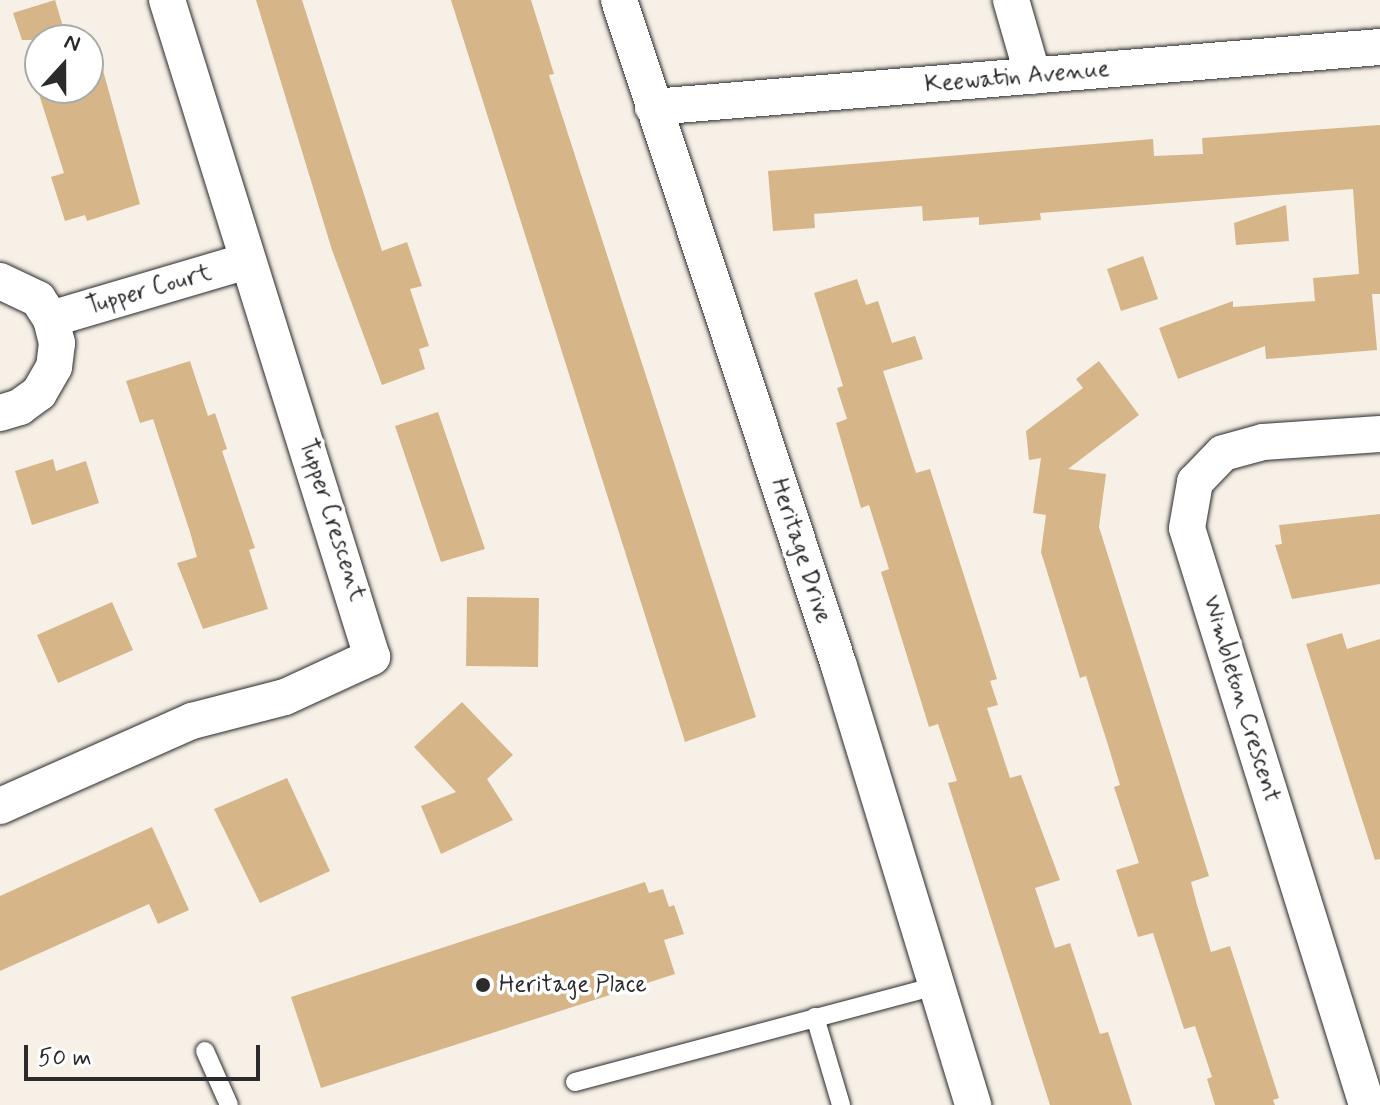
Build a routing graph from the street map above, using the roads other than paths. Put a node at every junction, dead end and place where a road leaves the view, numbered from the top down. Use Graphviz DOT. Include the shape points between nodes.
graph roads {
  1 [pos="167,0"];
  2 [pos="619,0"];
  3 [pos="1011,0"];
  4 [pos="1380,47"];
  5 [pos="1033,76"];
  6 [pos="653,107"];
  7 [pos="247,261"];
  8 [pos="0,281"];
  9 [pos="51,319"];
  10 [pos="0,413"];
  11 [pos="1380,434"];
  12 [pos="0,806"];
  13 [pos="937,986"];
  14 [pos="815,1017"];
  15 [pos="205,1051"];
  16 [pos="575,1082"];
  17 [pos="229,1105"];
  18 [pos="841,1105"];
  19 [pos="973,1105"];
  20 [pos="1367,1105"];
  1 -- 7 [label="street, Tupper Crescent"];
  2 -- 6 [label="street, Heritage Drive"];
  3 -- 5 [label="street"];
  4 -- 5 [label="street, Keewatin Avenue"];
  5 -- 6 [label="street, Keewatin Avenue"];
  6 -- 13 [label="street, Heritage Drive" via="839,666"];
  7 -- 9 [label="street, Tupper Court"];
  7 -- 12 [label="street, Tupper Crescent" via="352,578 372,657 285,697 192,721"];
  8 -- 9 [label="street" via="38,299"];
  9 -- 10 [label="street" via="57,343 54,367 39,393"];
  11 -- 20 [label="street, Wimbleton Crescent" via="1263,442 1223,453 1195,482 1187,528"];
  13 -- 14 [label="lane"];
  13 -- 19 [label="street, Heritage Drive"];
  14 -- 16 [label="lane"];
  14 -- 18 [label="lane"];
  15 -- 17 [label="lane"];
}
